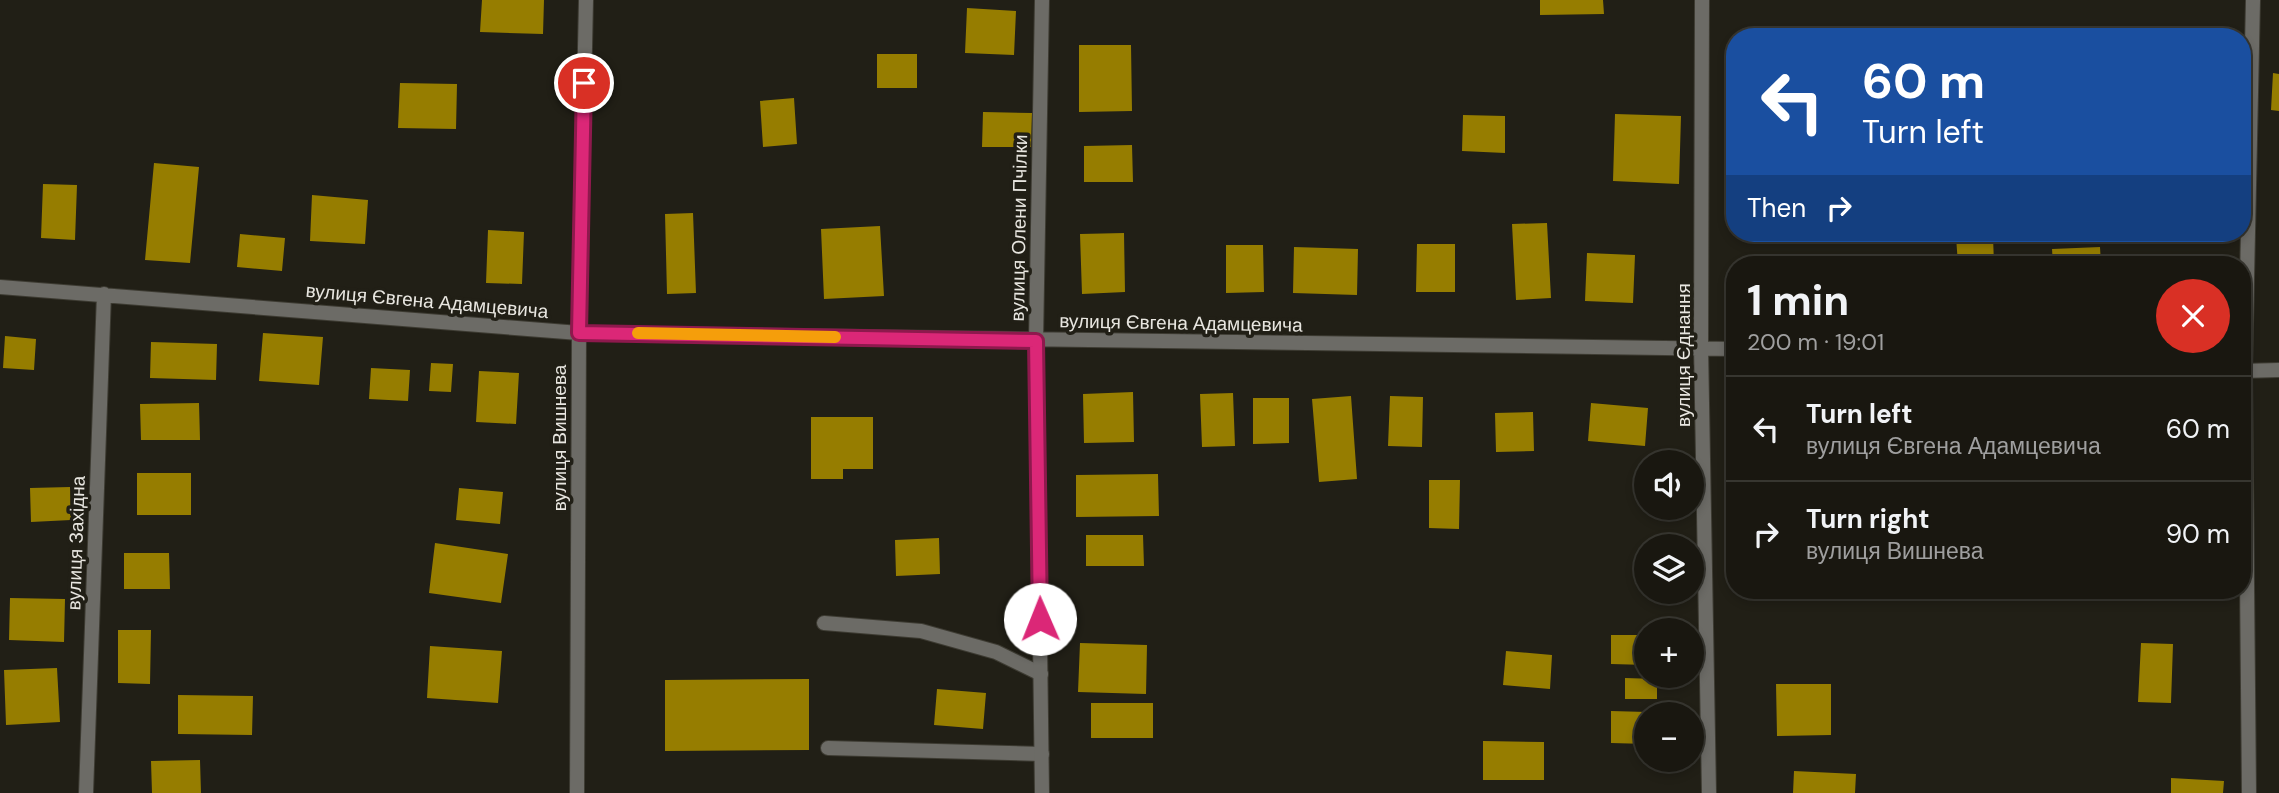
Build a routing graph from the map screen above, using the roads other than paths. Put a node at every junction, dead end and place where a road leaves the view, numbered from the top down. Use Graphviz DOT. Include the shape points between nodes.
graph roads {
  1 [pos="586,0"];
  2 [pos="1042,0"];
  3 [pos="1702,0"];
  4 [pos="2253,0"];
  5 [pos="2251,74"];
  6 [pos="0,287"];
  7 [pos="104,294"];
  8 [pos="579,333"];
  9 [pos="1036,341"];
  10 [pos="1701,347"];
  11 [pos="1726,349"];
  12 [pos="2279,370"];
  13 [pos="2251,371"];
  14 [pos="2246,599"];
  15 [pos="824,623"];
  16 [pos="1041,674"];
  17 [pos="828,748"];
  18 [pos="1042,754"];
  19 [pos="86,793"];
  20 [pos="577,793"];
  21 [pos="1042,793"];
  22 [pos="1709,793"];
  23 [pos="2249,793"];
  1 -- 8 [label="street, вулиця Вишнева"];
  2 -- 9 [label="street, вулиця Олени Пчілки"];
  3 -- 10 [label="street, вулиця Єднання"];
  4 -- 5 [label="street"];
  6 -- 7 [label="street, вулиця Євгена Адамцевича"];
  7 -- 8 [label="street, вулиця Євгена Адамцевича"];
  7 -- 19 [label="street, вулиця Західна"];
  8 -- 9 [label="street, вулиця Євгена Адамцевича"];
  8 -- 20 [label="street, вулиця Вишнева"];
  9 -- 10 [label="street, вулиця Євгена Адамцевича"];
  9 -- 16 [label="street, вулиця Олени Пчілки"];
  10 -- 11 [label="street, вулиця Євгена Адамцевича"];
  10 -- 22 [label="street, вулиця Єднання"];
  12 -- 13 [label="street"];
  14 -- 23 [label="street"];
  15 -- 16 [label="street" via="920,631 996,652"];
  16 -- 18 [label="street, вулиця Олени Пчілки"];
  17 -- 18 [label="street"];
  18 -- 21 [label="street, вулиця Олени Пчілки"];
}
